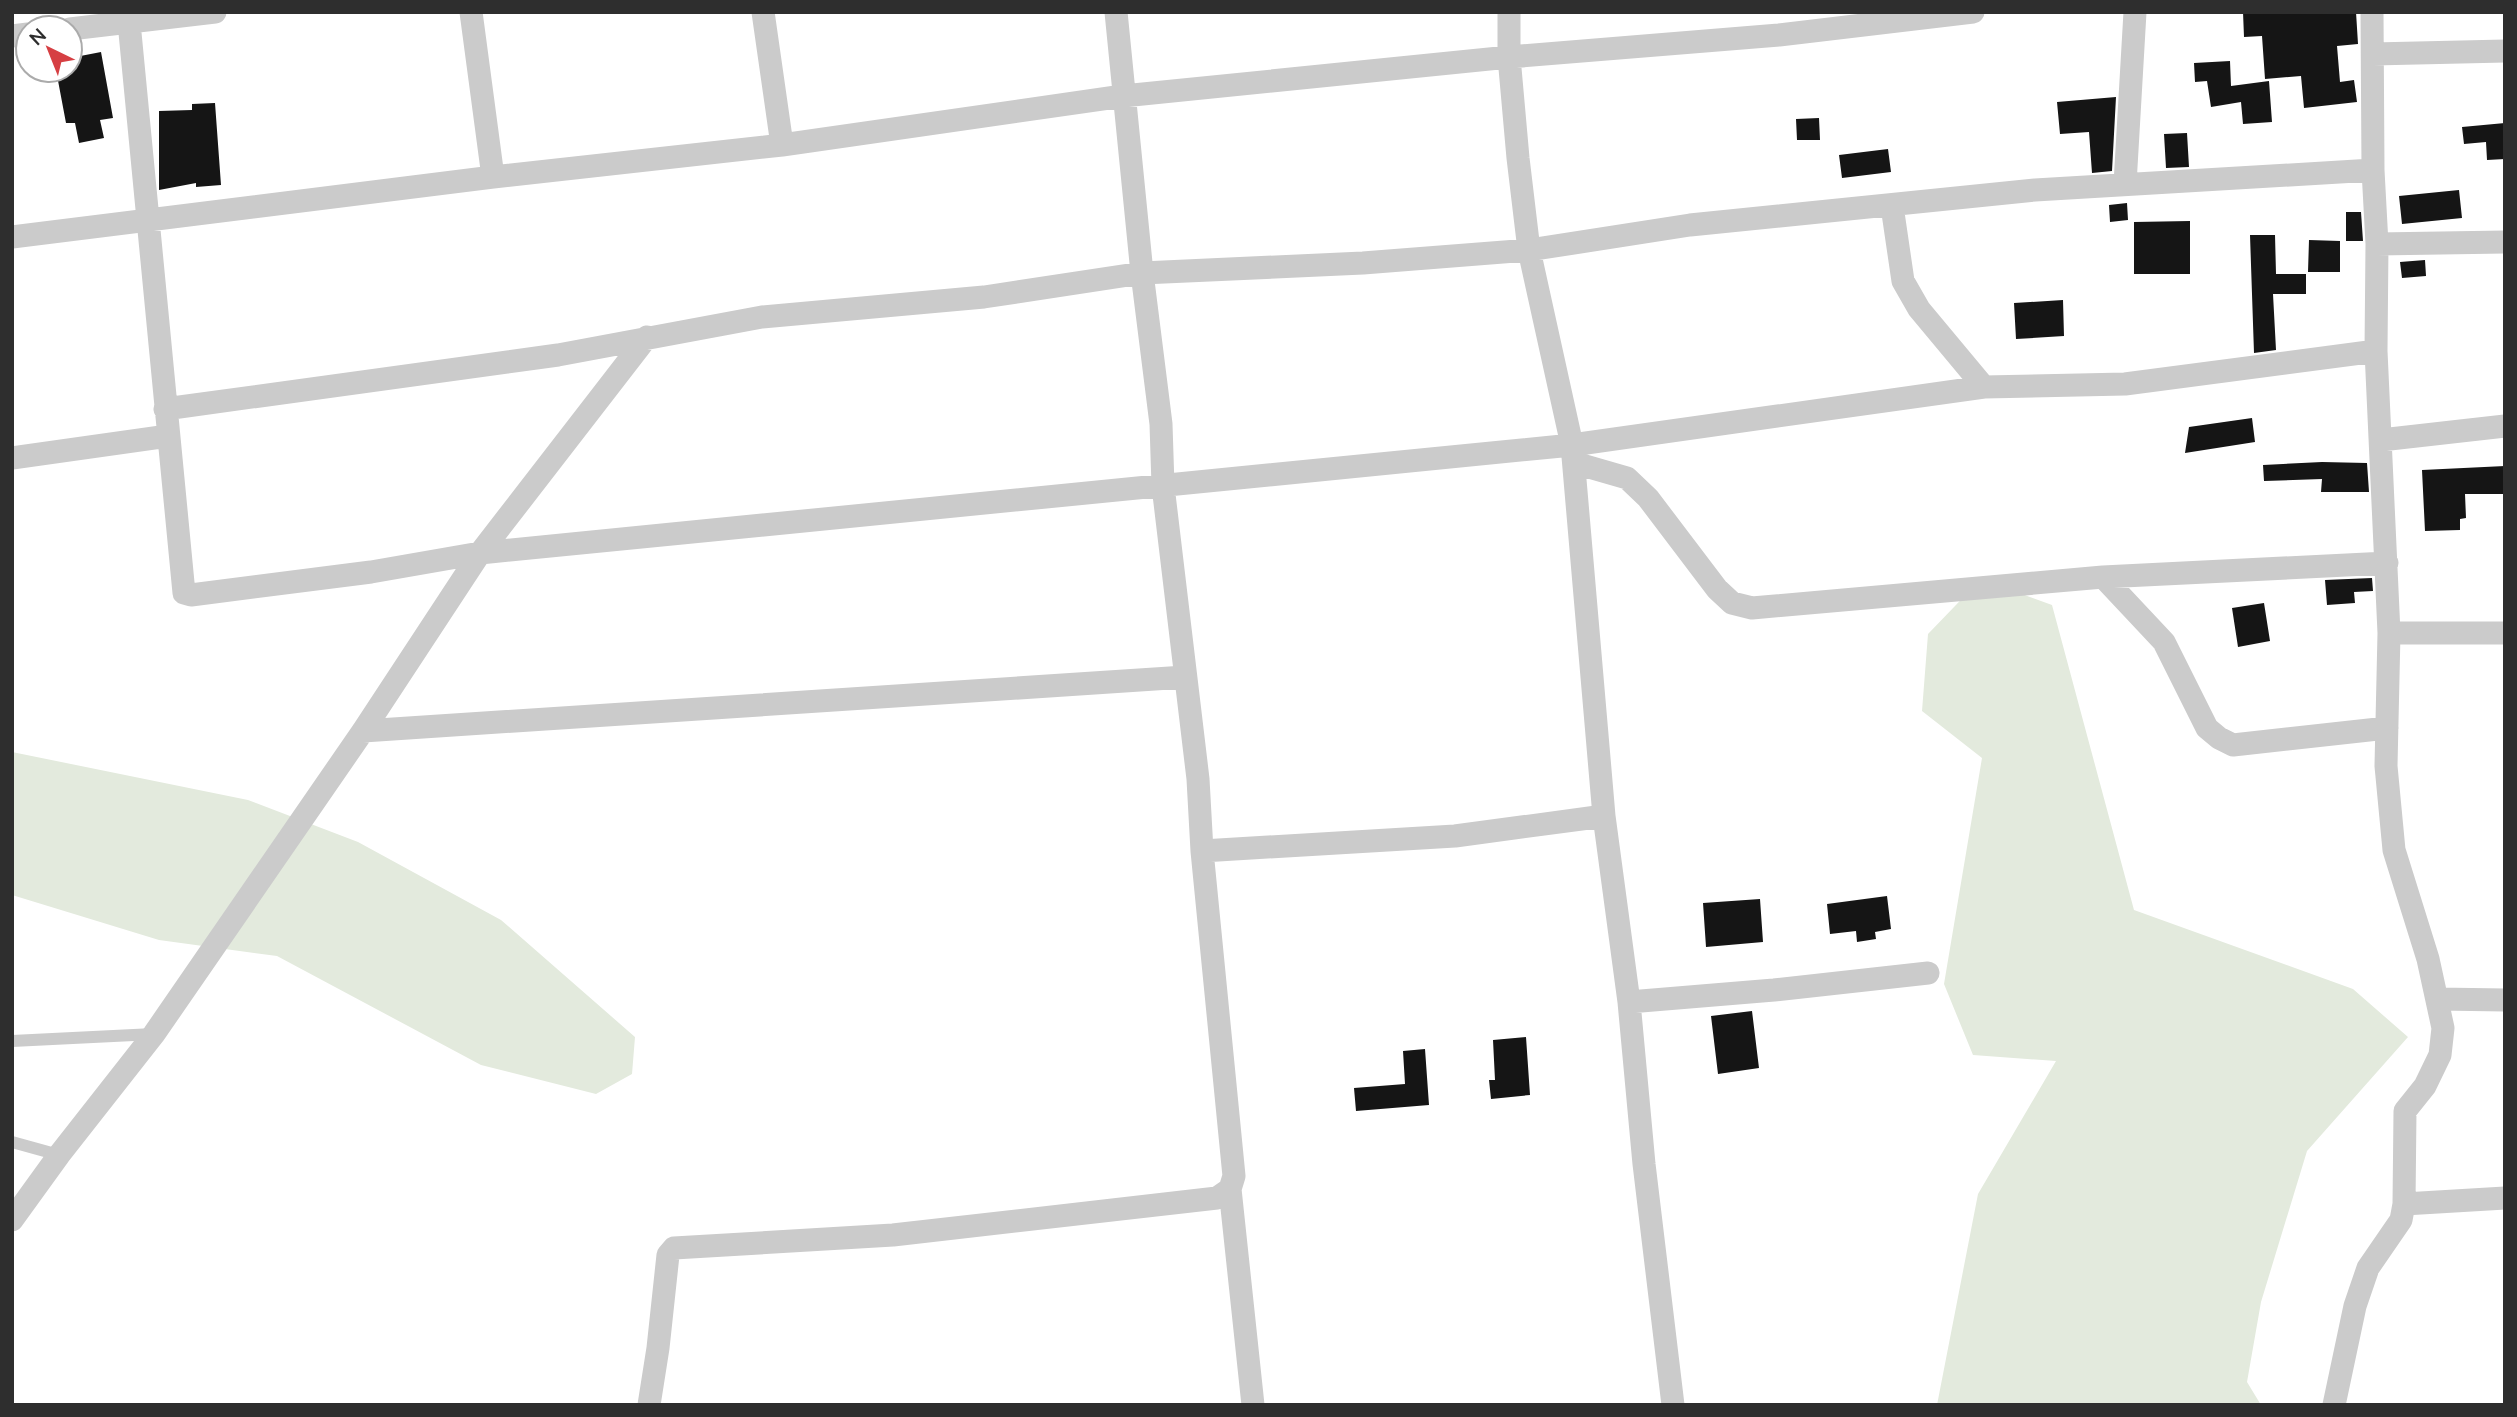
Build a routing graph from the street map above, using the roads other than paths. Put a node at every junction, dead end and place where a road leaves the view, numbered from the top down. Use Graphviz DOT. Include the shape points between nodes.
graph roads {
  1 [pos="215,12"];
  2 [pos="471,12"];
  3 [pos="763,12"];
  4 [pos="1116,12"];
  5 [pos="1509,12"];
  6 [pos="1973,12"];
  7 [pos="2135,12"];
  8 [pos="2372,12"];
  9 [pos="128,17"];
  10 [pos="1887,18"];
  11 [pos="84,26"];
  12 [pos="2505,51"];
  13 [pos="2373,54"];
  14 [pos="1509,57"];
  15 [pos="1123,96"];
  16 [pos="782,145"];
  17 [pos="2373,170"];
  18 [pos="493,177"];
  19 [pos="2126,184"];
  20 [pos="1892,206"];
  21 [pos="147,220"];
  22 [pos="12,237"];
  23 [pos="2505,242"];
  24 [pos="2377,244"];
  25 [pos="1529,250"];
  26 [pos="1142,274"];
  27 [pos="647,337"];
  28 [pos="2376,351"];
  29 [pos="1984,387"];
  30 [pos="165,409"];
  31 [pos="2505,426"];
  32 [pos="168,436"];
  33 [pos="2381,440"];
  34 [pos="1574,454"];
  35 [pos="12,458"];
  36 [pos="1163,486"];
  37 [pos="480,553"];
  38 [pos="2387,563"];
  39 [pos="2103,577"];
  40 [pos="2389,633"];
  41 [pos="2505,633"];
  42 [pos="1185,677"];
  43 [pos="2387,728"];
  44 [pos="363,731"];
  45 [pos="1604,816"];
  46 [pos="1202,851"];
  47 [pos="1928,974"];
  48 [pos="2438,999"];
  49 [pos="2505,1000"];
  50 [pos="1629,1002"];
  51 [pos="154,1034"];
  52 [pos="12,1041"];
  53 [pos="12,1142"];
  54 [pos="59,1155"];
  55 [pos="1230,1189"];
  56 [pos="2505,1198"];
  57 [pos="2404,1204"];
  58 [pos="12,1220"];
  59 [pos="649,1405"];
  60 [pos="1253,1405"];
  61 [pos="1673,1405"];
  62 [pos="2334,1405"];
  1 -- 9 [label="street"];
  2 -- 18 [label="street"];
  3 -- 16 [label="street"];
  4 -- 15 [label="street"];
  5 -- 14 [label="street"];
  6 -- 10 [label="street"];
  7 -- 19 [label="street"];
  8 -- 13 [label="street"];
  9 -- 11 [label="street"];
  9 -- 21 [label="street"];
  10 -- 14 [label="street" via="1674,45"];
  12 -- 13 [label="street"];
  13 -- 17 [label="street"];
  14 -- 15 [label="street"];
  14 -- 25 [label="street"];
  15 -- 16 [label="street"];
  15 -- 26 [label="street"];
  16 -- 18 [label="street"];
  17 -- 19 [label="street"];
  17 -- 24 [label="street"];
  18 -- 21 [label="street"];
  19 -- 20 [label="street"];
  20 -- 25 [label="street" via="1690,225"];
  20 -- 29 [label="street" via="1903,281 1919,309"];
  21 -- 22 [label="street"];
  21 -- 30 [label="street"];
  23 -- 24 [label="street"];
  24 -- 28 [label="street"];
  25 -- 26 [label="street"];
  25 -- 34 [label="street"];
  26 -- 27 [label="street" via="984,297 762,317"];
  26 -- 36 [label="street" via="1161,424"];
  27 -- 30 [label="street" via="558,355"];
  27 -- 37 [label="street"];
  28 -- 29 [label="street" via="2125,384"];
  28 -- 33 [label="street"];
  29 -- 34 [label="street"];
  30 -- 32 [label="street"];
  31 -- 33 [label="street"];
  32 -- 35 [label="street"];
  32 -- 37 [label="street" via="184,593 371,572"];
  33 -- 38 [label="street"];
  34 -- 36 [label="street"];
  34 -- 39 [label="street" via="1627,478 1648,498 1717,589 1732,603 1752,608"];
  34 -- 45 [label="street"];
  36 -- 37 [label="street"];
  36 -- 42 [label="street"];
  37 -- 44 [label="street"];
  38 -- 39 [label="street"];
  38 -- 40 [label="street"];
  39 -- 43 [label="street" via="2164,642 2207,728 2232,745"];
  40 -- 41 [label="street"];
  40 -- 43 [label="street"];
  42 -- 44 [label="street"];
  42 -- 46 [label="street"];
  43 -- 48 [label="street" via="2394,850"];
  44 -- 51 [label="street"];
  45 -- 46 [label="street" via="1455,836"];
  45 -- 50 [label="street"];
  46 -- 55 [label="street" via="1234,1176"];
  47 -- 50 [label="street"];
  48 -- 49 [label="street"];
  48 -- 57 [label="street" via="2443,1028 2440,1055 2425,1086 2405,1111"];
  50 -- 61 [label="street"];
  51 -- 52 [label="lane"];
  51 -- 54 [label="street"];
  53 -- 54 [label="lane"];
  54 -- 58 [label="street"];
  55 -- 59 [label="street" via="1217,1198 892,1235 674,1248 668,1255"];
  55 -- 60 [label="street"];
  56 -- 57 [label="street"];
  57 -- 62 [label="street" via="2401,1220 2368,1268"];
}
